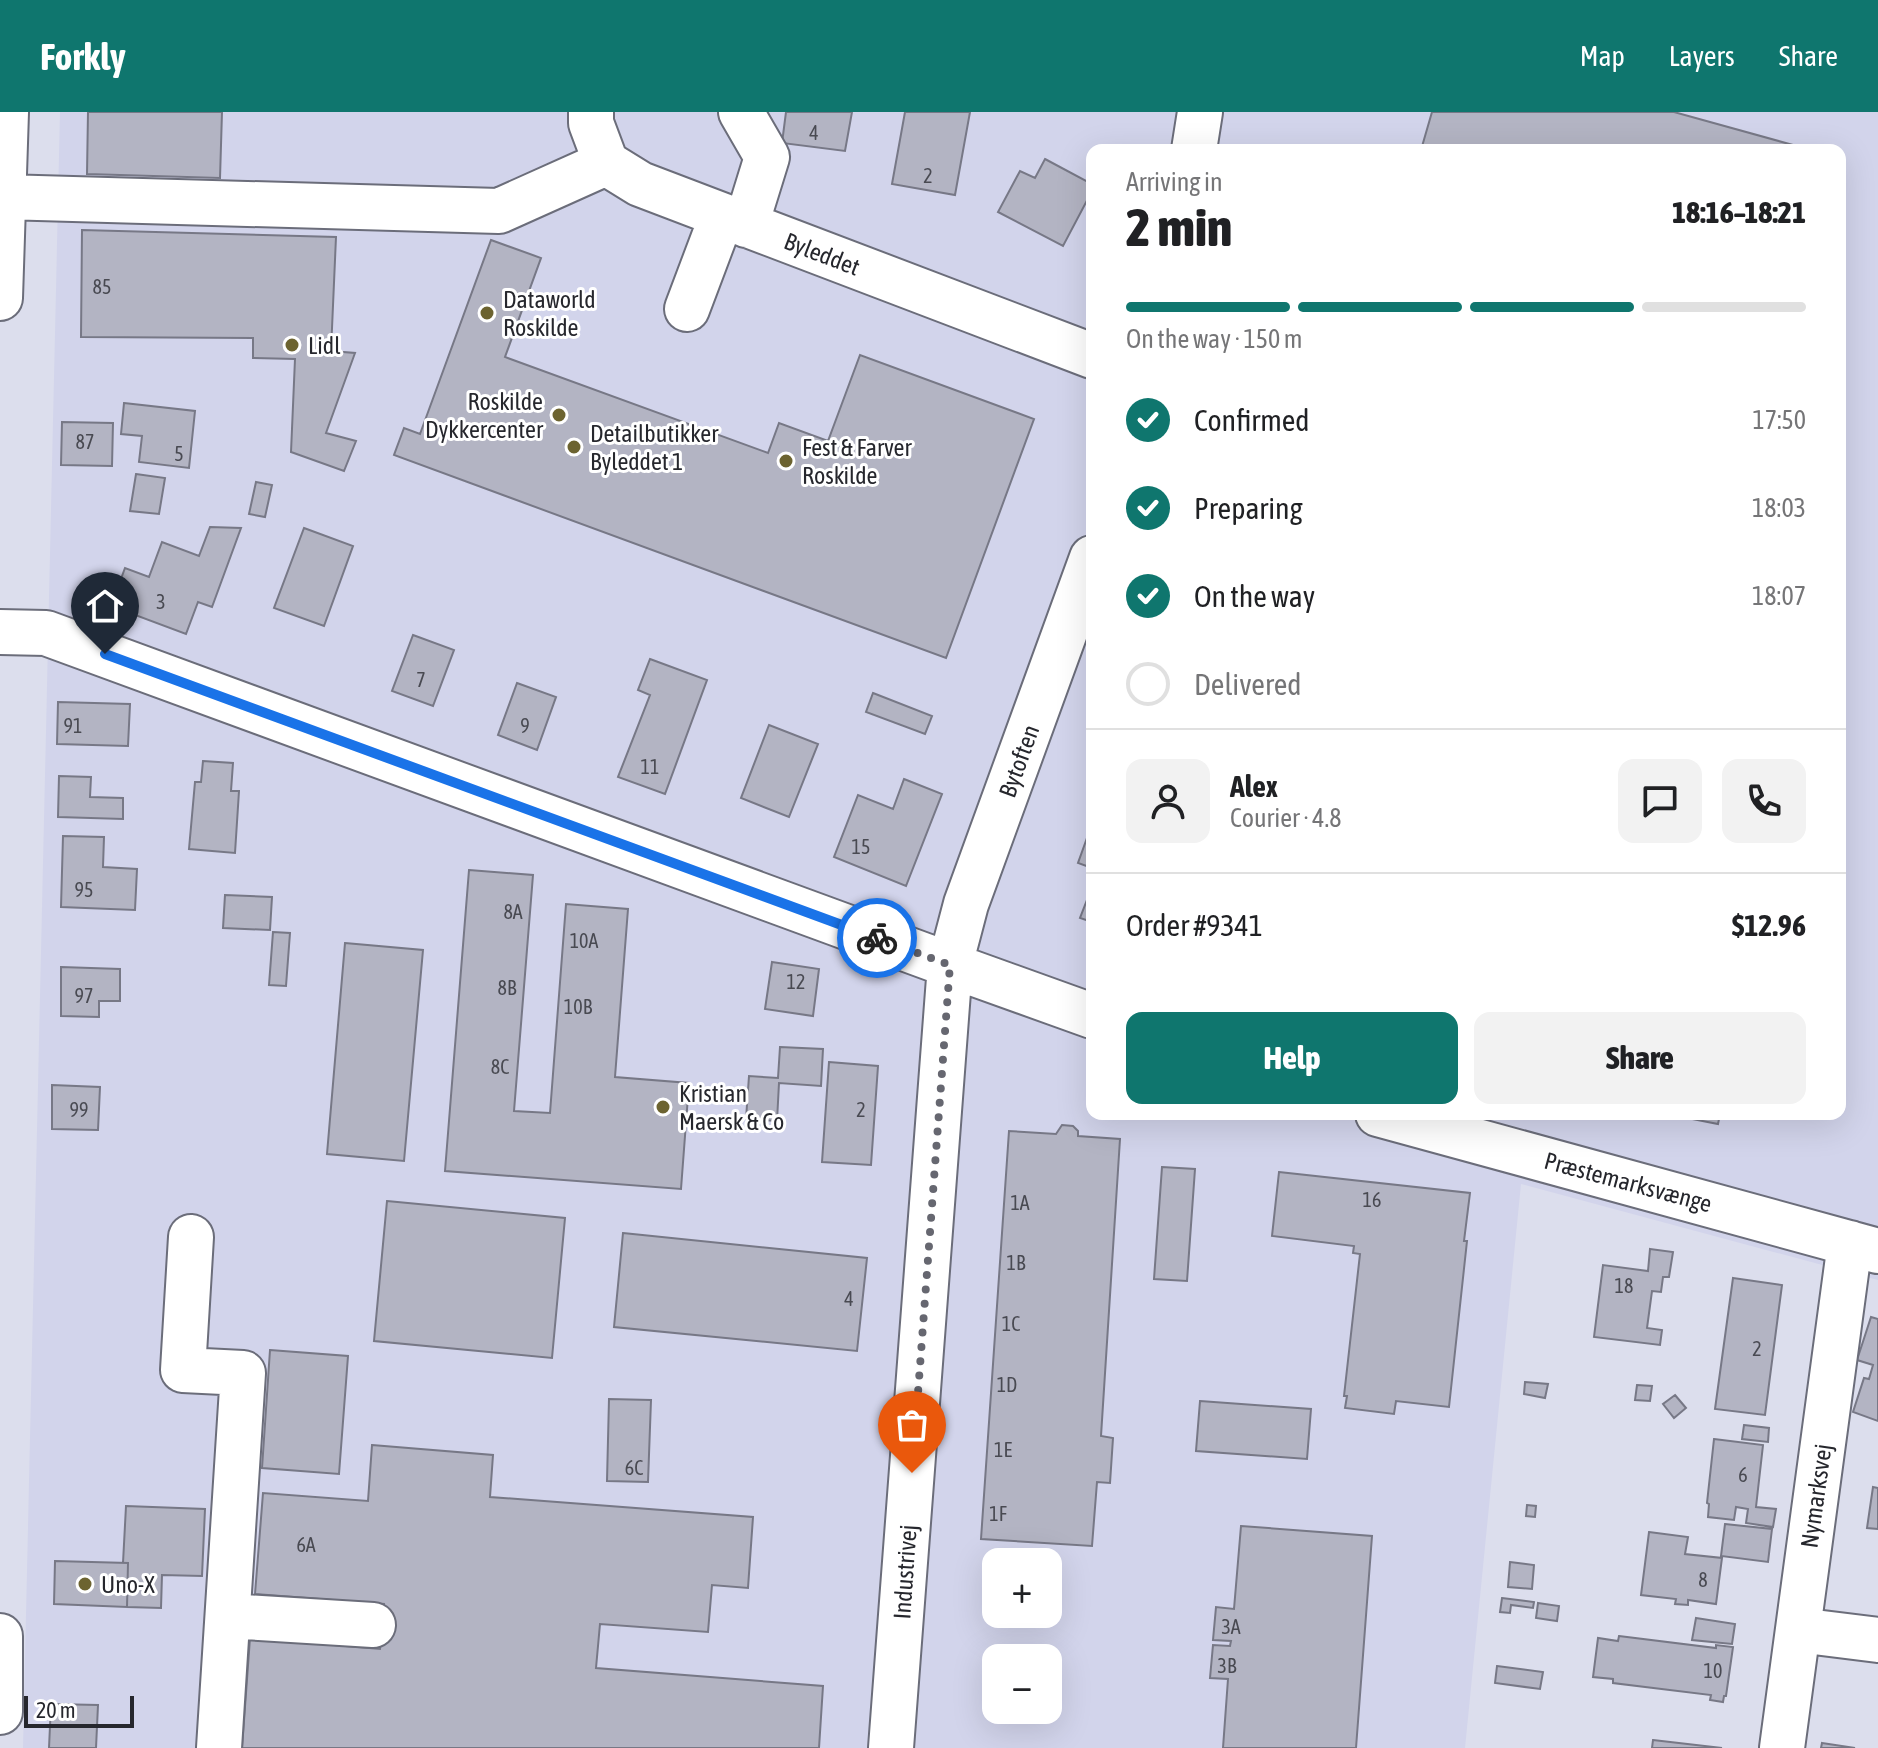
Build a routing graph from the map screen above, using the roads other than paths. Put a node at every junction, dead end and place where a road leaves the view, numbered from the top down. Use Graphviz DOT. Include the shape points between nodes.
graph roads {
  1 [pos="591,112"];
  2 [pos="741,112"];
  3 [pos="1200,112"];
  4 [pos="4,116"];
  5 [pos="1195,144"];
  6 [pos="606,163"];
  7 [pos="3,197"];
  8 [pos="734,220"];
  9 [pos="0,298"];
  10 [pos="687,309"];
  11 [pos="1086,354"];
  12 [pos="1086,574"];
  13 [pos="0,632"];
  14 [pos="950,965"];
  15 [pos="1086,1014"];
  16 [pos="1400,1120"];
  17 [pos="191,1237"];
  18 [pos="1864,1247"];
  19 [pos="228,1616"];
  20 [pos="373,1625"];
  21 [pos="1798,1630"];
  22 [pos="0,1636"];
  23 [pos="1878,1640"];
  24 [pos="0,1712"];
  25 [pos="219,1748"];
  26 [pos="891,1748"];
  27 [pos="1782,1748"];
  1 -- 6 [label="street"];
  2 -- 8 [label="street" via="767,157"];
  3 -- 5 [label="street"];
  4 -- 7 [label="street"];
  6 -- 7 [label="street" via="499,211"];
  6 -- 8 [label="street, Byleddet" via="640,184"];
  7 -- 9 [label="street"];
  8 -- 10 [label="street"];
  8 -- 11 [label="street, Byleddet"];
  12 -- 14 [label="street, Bytoften" via="966,904"];
  13 -- 14 [label="street" via="46,633"];
  14 -- 15 [label="street"];
  14 -- 26 [label="street, Industrivej"];
  16 -- 18 [label="street, Præstemarksvænge"];
  17 -- 19 [label="street" via="183,1370 243,1373"];
  18 -- 21 [label="street, Nymarksvej"];
  19 -- 20 [label="street"];
  19 -- 25 [label="street"];
  21 -- 23 [label="street"];
  21 -- 27 [label="street, Nymarksvej"];
  22 -- 24 [label="street"];
}
